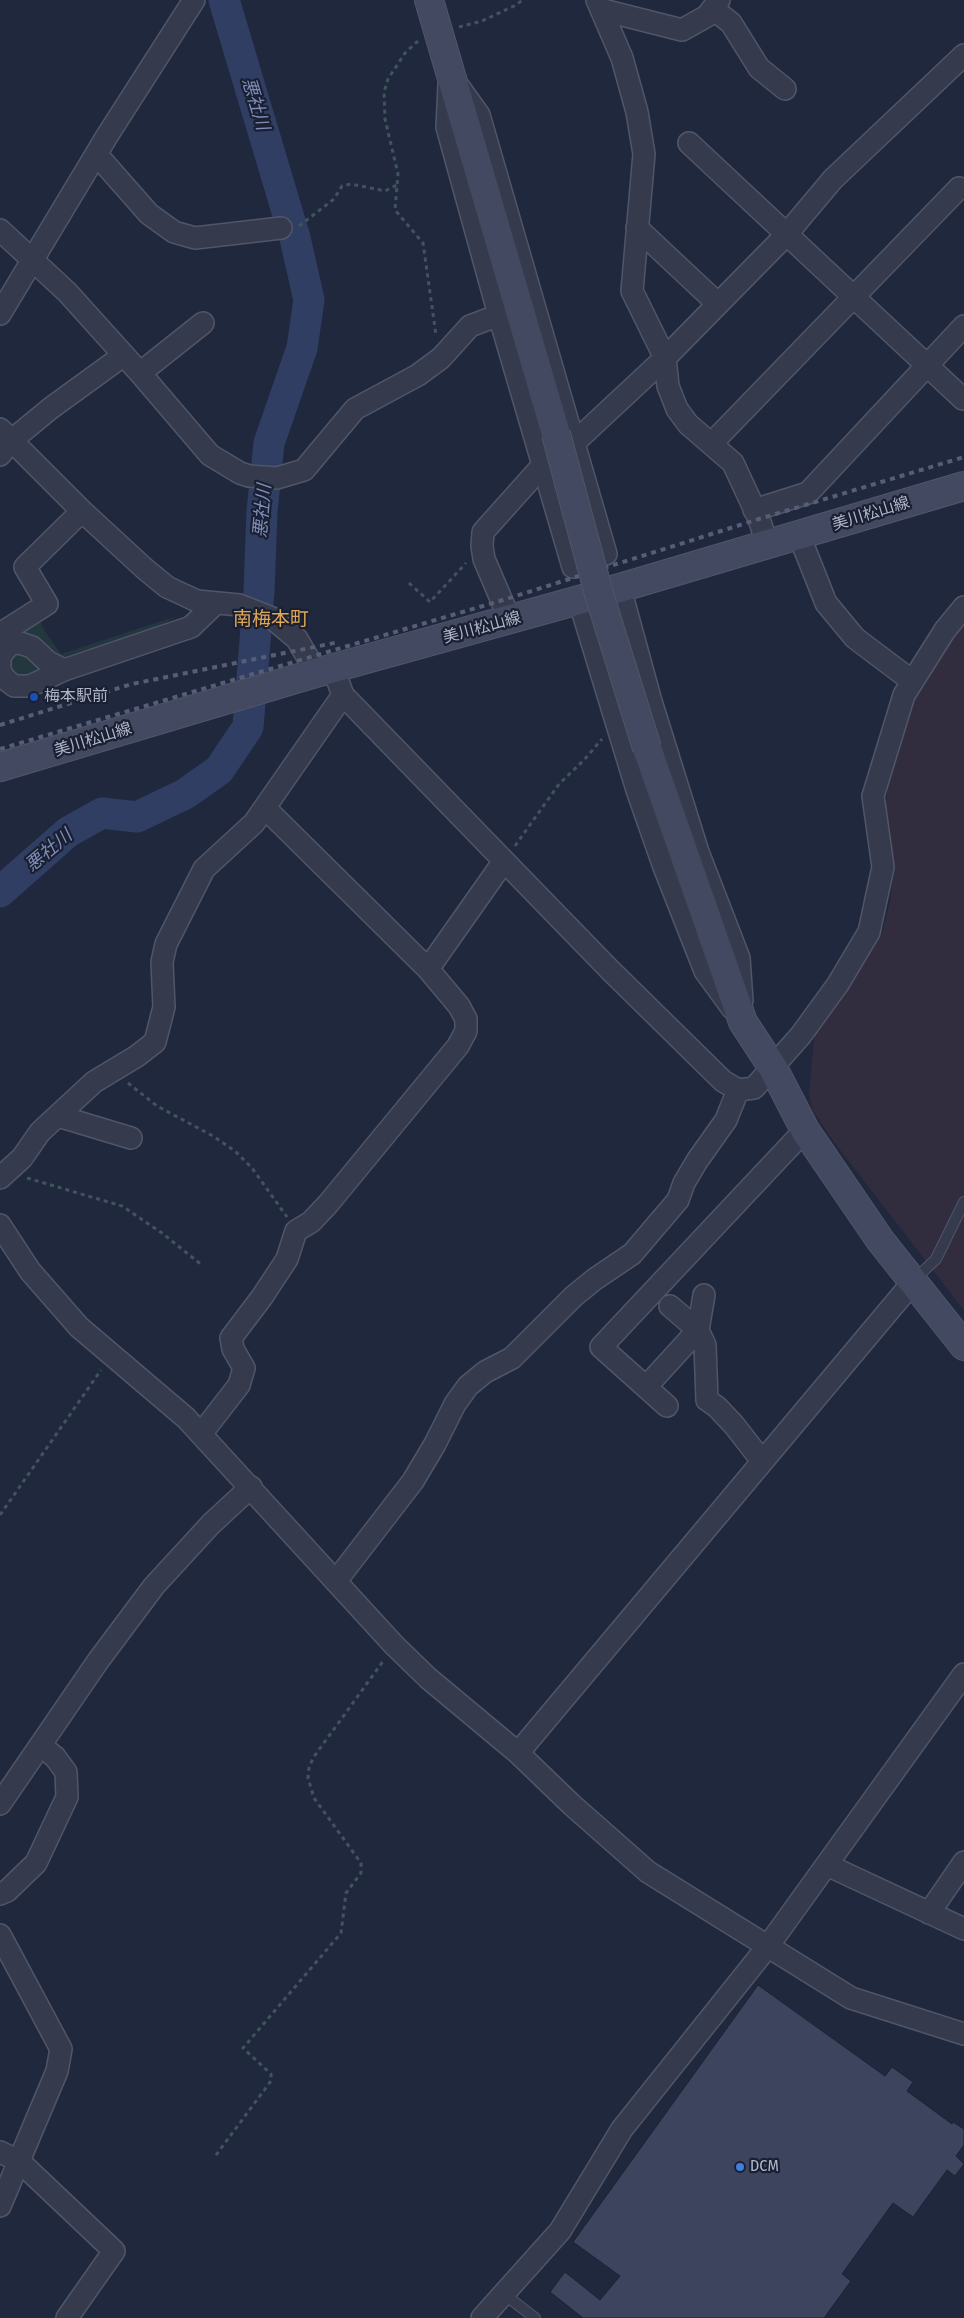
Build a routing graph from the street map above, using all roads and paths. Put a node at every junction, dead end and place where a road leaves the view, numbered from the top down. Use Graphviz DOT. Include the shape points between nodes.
graph roads {
  1 [pos="194,0"];
  2 [pos="429,0"];
  3 [pos="523,0"];
  4 [pos="716,4"];
  5 [pos="600,5"];
  6 [pos="438,32"];
  7 [pos="964,55"];
  8 [pos="450,74"];
  9 [pos="785,89"];
  10 [pos="689,143"];
  11 [pos="97,155"];
  12 [pos="397,185"];
  13 [pos="959,188"];
  14 [pos="290,227"];
  15 [pos="637,228"];
  16 [pos="0,230"];
  17 [pos="786,235"];
  18 [pos="32,261"];
  19 [pos="853,297"];
  20 [pos="718,304"];
  21 [pos="0,314"];
  22 [pos="499,314"];
  23 [pos="203,323"];
  24 [pos="964,326"];
  25 [pos="124,355"];
  26 [pos="441,358"];
  27 [pos="665,358"];
  28 [pos="927,366"];
  29 [pos="140,373"];
  30 [pos="963,400"];
  31 [pos="565,438"];
  32 [pos="4,441"];
  33 [pos="711,444"];
  34 [pos="543,465"];
  35 [pos="964,486"];
  36 [pos="593,510"];
  37 [pos="754,510"];
  38 [pos="82,511"];
  39 [pos="559,519"];
  40 [pos="799,535"];
  41 [pos="767,543"];
  42 [pos="482,546"];
  43 [pos="606,554"];
  44 [pos="573,567"];
  45 [pos="409,583"];
  46 [pos="620,588"];
  47 [pos="580,600"];
  48 [pos="216,603"];
  49 [pos="964,607"];
  50 [pos="510,620"];
  51 [pos="0,634"];
  52 [pos="0,664"];
  53 [pos="0,669"];
  54 [pos="64,670"];
  55 [pos="323,671"];
  56 [pos="912,681"];
  57 [pos="343,695"];
  58 [pos="614,710"];
  59 [pos="0,767"];
  60 [pos="266,808"];
  61 [pos="504,861"];
  62 [pos="428,969"];
  63 [pos="743,1022"];
  64 [pos="773,1068"];
  65 [pos="116,1070"];
  66 [pos="738,1090"];
  67 [pos="58,1116"];
  68 [pos="805,1130"];
  69 [pos="131,1138"];
  70 [pos="3,1175"];
  71 [pos="964,1202"];
  72 [pos="0,1225"];
  73 [pos="296,1230"];
  74 [pos="203,1266"];
  75 [pos="913,1282"];
  76 [pos="704,1295"];
  77 [pos="670,1306"];
  78 [pos="698,1330"];
  79 [pos="964,1346"];
  80 [pos="112,1354"];
  81 [pos="646,1387"];
  82 [pos="667,1406"];
  83 [pos="201,1434"];
  84 [pos="762,1461"];
  85 [pos="251,1487"];
  86 [pos="0,1514"];
  87 [pos="336,1581"];
  88 [pos="394,1645"];
  89 [pos="964,1674"];
  90 [pos="41,1746"];
  91 [pos="518,1753"];
  92 [pos="0,1804"];
  93 [pos="964,1862"];
  94 [pos="827,1865"];
  95 [pos="0,1894"];
  96 [pos="929,1913"];
  97 [pos="964,1929"];
  98 [pos="0,1936"];
  99 [pos="768,1946"];
  100 [pos="964,2034"];
  101 [pos="0,2152"];
  102 [pos="216,2155"];
  103 [pos="19,2161"];
  104 [pos="0,2206"];
  105 [pos="504,2294"];
  106 [pos="67,2318"];
  107 [pos="482,2318"];
  108 [pos="535,2318"];
  1 -- 11 [label="street"];
  2 -- 6 [label="street"];
  3 -- 6 [label="path" via="482,21"];
  4 -- 5 [label="street" via="706,16 682,30"];
  4 -- 9 [label="street" via="759,68"];
  5 -- 15 [label="street" via="622,58 637,112 644,154"];
  6 -- 8 [label="street"];
  6 -- 12 [label="path" via="418,41 405,53 388,79 384,92 385,119 398,174"];
  7 -- 17 [label="street" via="833,179"];
  8 -- 22 [label="street" via="447,127"];
  8 -- 31 [label="street"];
  10 -- 17 [label="street"];
  11 -- 14 [label="street" via="149,214 174,232 194,238"];
  11 -- 18 [label="street"];
  12 -- 14 [label="path" via="384,191 351,184 342,186 334,199"];
  12 -- 26 [label="path" via="395,210 424,243"];
  13 -- 19 [label="street"];
  15 -- 20 [label="street"];
  15 -- 27 [label="street" via="632,291"];
  16 -- 18 [label="street"];
  17 -- 19 [label="street"];
  17 -- 20 [label="street"];
  18 -- 21 [label="street"];
  18 -- 25 [label="street" via="67,292"];
  19 -- 28 [label="street"];
  19 -- 33 [label="street"];
  20 -- 27 [label="street"];
  22 -- 26 [label="street" via="470,326"];
  22 -- 34 [label="street"];
  23 -- 29 [label="street"];
  24 -- 28 [label="street"];
  25 -- 29 [label="street"];
  25 -- 32 [label="street"];
  26 -- 29 [label="street" via="418,375 355,409 304,470 277,478 240,473 210,455"];
  27 -- 31 [label="street"];
  27 -- 33 [label="street" via="668,386 677,409 688,424"];
  28 -- 30 [label="street"];
  28 -- 37 [label="street" via="808,493"];
  31 -- 34 [label="street"];
  31 -- 36 [label="street"];
  31 -- 63 [label="street, bridge" via="599,594 647,748"];
  32 -- 38 [label="street"];
  33 -- 37 [label="street" via="733,464"];
  34 -- 39 [label="street"];
  34 -- 42 [label="street" via="483,532"];
  35 -- 40 [label="street, 美川松山線"];
  36 -- 39 [label="street" via="588,523 575,529"];
  36 -- 43 [label="street"];
  37 -- 41 [label="street"];
  38 -- 48 [label="street" via="167,587 197,601"];
  38 -- 51 [label="street" via="25,568 47,604"];
  39 -- 44 [label="street"];
  40 -- 41 [label="street, 美川松山線"];
  40 -- 56 [label="street" via="826,604 855,638"];
  41 -- 46 [label="street, 美川松山線"];
  42 -- 45 [label="path" via="430,602"];
  42 -- 50 [label="street" via="484,559"];
  46 -- 47 [label="street, 美川松山線"];
  46 -- 63 [label="street" via="698,852 740,958"];
  47 -- 50 [label="street, 美川松山線"];
  47 -- 58 [label="street"];
  48 -- 54 [label="street" via="191,627"];
  48 -- 55 [label="street" via="239,605 272,618 297,639 308,658"];
  49 -- 56 [label="street"];
  50 -- 55 [label="street, 美川松山線"];
  52 -- 54 [label="street" via="0,656 10,644 20,643 32,647 48,662"];
  53 -- 54 [label="street" via="4,678 14,686 30,686"];
  55 -- 57 [label="street"];
  55 -- 59 [label="street, 美川松山線"];
  56 -- 64 [label="street" via="904,695 873,796 883,867 869,932 838,984"];
  57 -- 60 [label="street"];
  57 -- 61 [label="street"];
  58 -- 61 [label="path" via="603,738 559,784"];
  58 -- 63 [label="street" via="637,790 705,971"];
  60 -- 62 [label="street"];
  60 -- 65 [label="street" via="204,868 166,944 162,962 164,1007 155,1042"];
  61 -- 62 [label="street"];
  61 -- 66 [label="street" via="723,1081"];
  62 -- 73 [label="street" via="459,1006 466,1019 466,1031 458,1046 328,1204 312,1222"];
  63 -- 64 [label="street"];
  64 -- 66 [label="street" via="754,1088"];
  64 -- 68 [label="street"];
  65 -- 67 [label="street" via="94,1082"];
  65 -- 73 [label="path" via="132,1088 157,1106 235,1151 252,1168"];
  66 -- 87 [label="street" via="726,1120 697,1161 678,1200 632,1254 574,1296 512,1358 485,1372 468,1386 454,1404 413,1481"];
  67 -- 69 [label="street"];
  67 -- 70 [label="street"];
  68 -- 75 [label="street" via="880,1240"];
  68 -- 81 [label="street" via="601,1347"];
  70 -- 74 [label="path" via="122,1206 162,1232"];
  71 -- 75 [label="lane" via="936,1259"];
  72 -- 80 [label="street" via="30,1272 79,1327"];
  73 -- 83 [label="street" via="287,1259 231,1338 233,1349 244,1368 239,1385"];
  75 -- 79 [label="street"];
  75 -- 84 [label="street"];
  76 -- 78 [label="street"];
  77 -- 78 [label="street"];
  78 -- 81 [label="street"];
  78 -- 84 [label="street" via="705,1345 707,1400 734,1425"];
  80 -- 83 [label="street"];
  80 -- 86 [label="path"];
  81 -- 82 [label="street"];
  83 -- 85 [label="street"];
  84 -- 91 [label="street"];
  85 -- 87 [label="street"];
  85 -- 90 [label="street" via="211,1524 154,1586"];
  87 -- 88 [label="street"];
  88 -- 91 [label="street" via="428,1678"];
  88 -- 102 [label="path" via="309,1768 308,1778 314,1798 361,1863 361,1873 346,1893 341,1933 243,2048 271,2074 272,2081"];
  89 -- 94 [label="street"];
  90 -- 92 [label="street"];
  90 -- 95 [label="street" via="66,1772 67,1797 36,1863"];
  91 -- 99 [label="street" via="648,1872"];
  93 -- 96 [label="street"];
  94 -- 96 [label="street"];
  94 -- 99 [label="street"];
  96 -- 97 [label="street"];
  98 -- 103 [label="street" via="61,2049 57,2071"];
  99 -- 100 [label="street" via="851,1998"];
  99 -- 105 [label="street" via="622,2129 560,2231"];
  101 -- 103 [label="street"];
  103 -- 104 [label="street"];
  103 -- 106 [label="street" via="114,2251"];
  105 -- 107 [label="street"];
  105 -- 108 [label="lane"];
}
